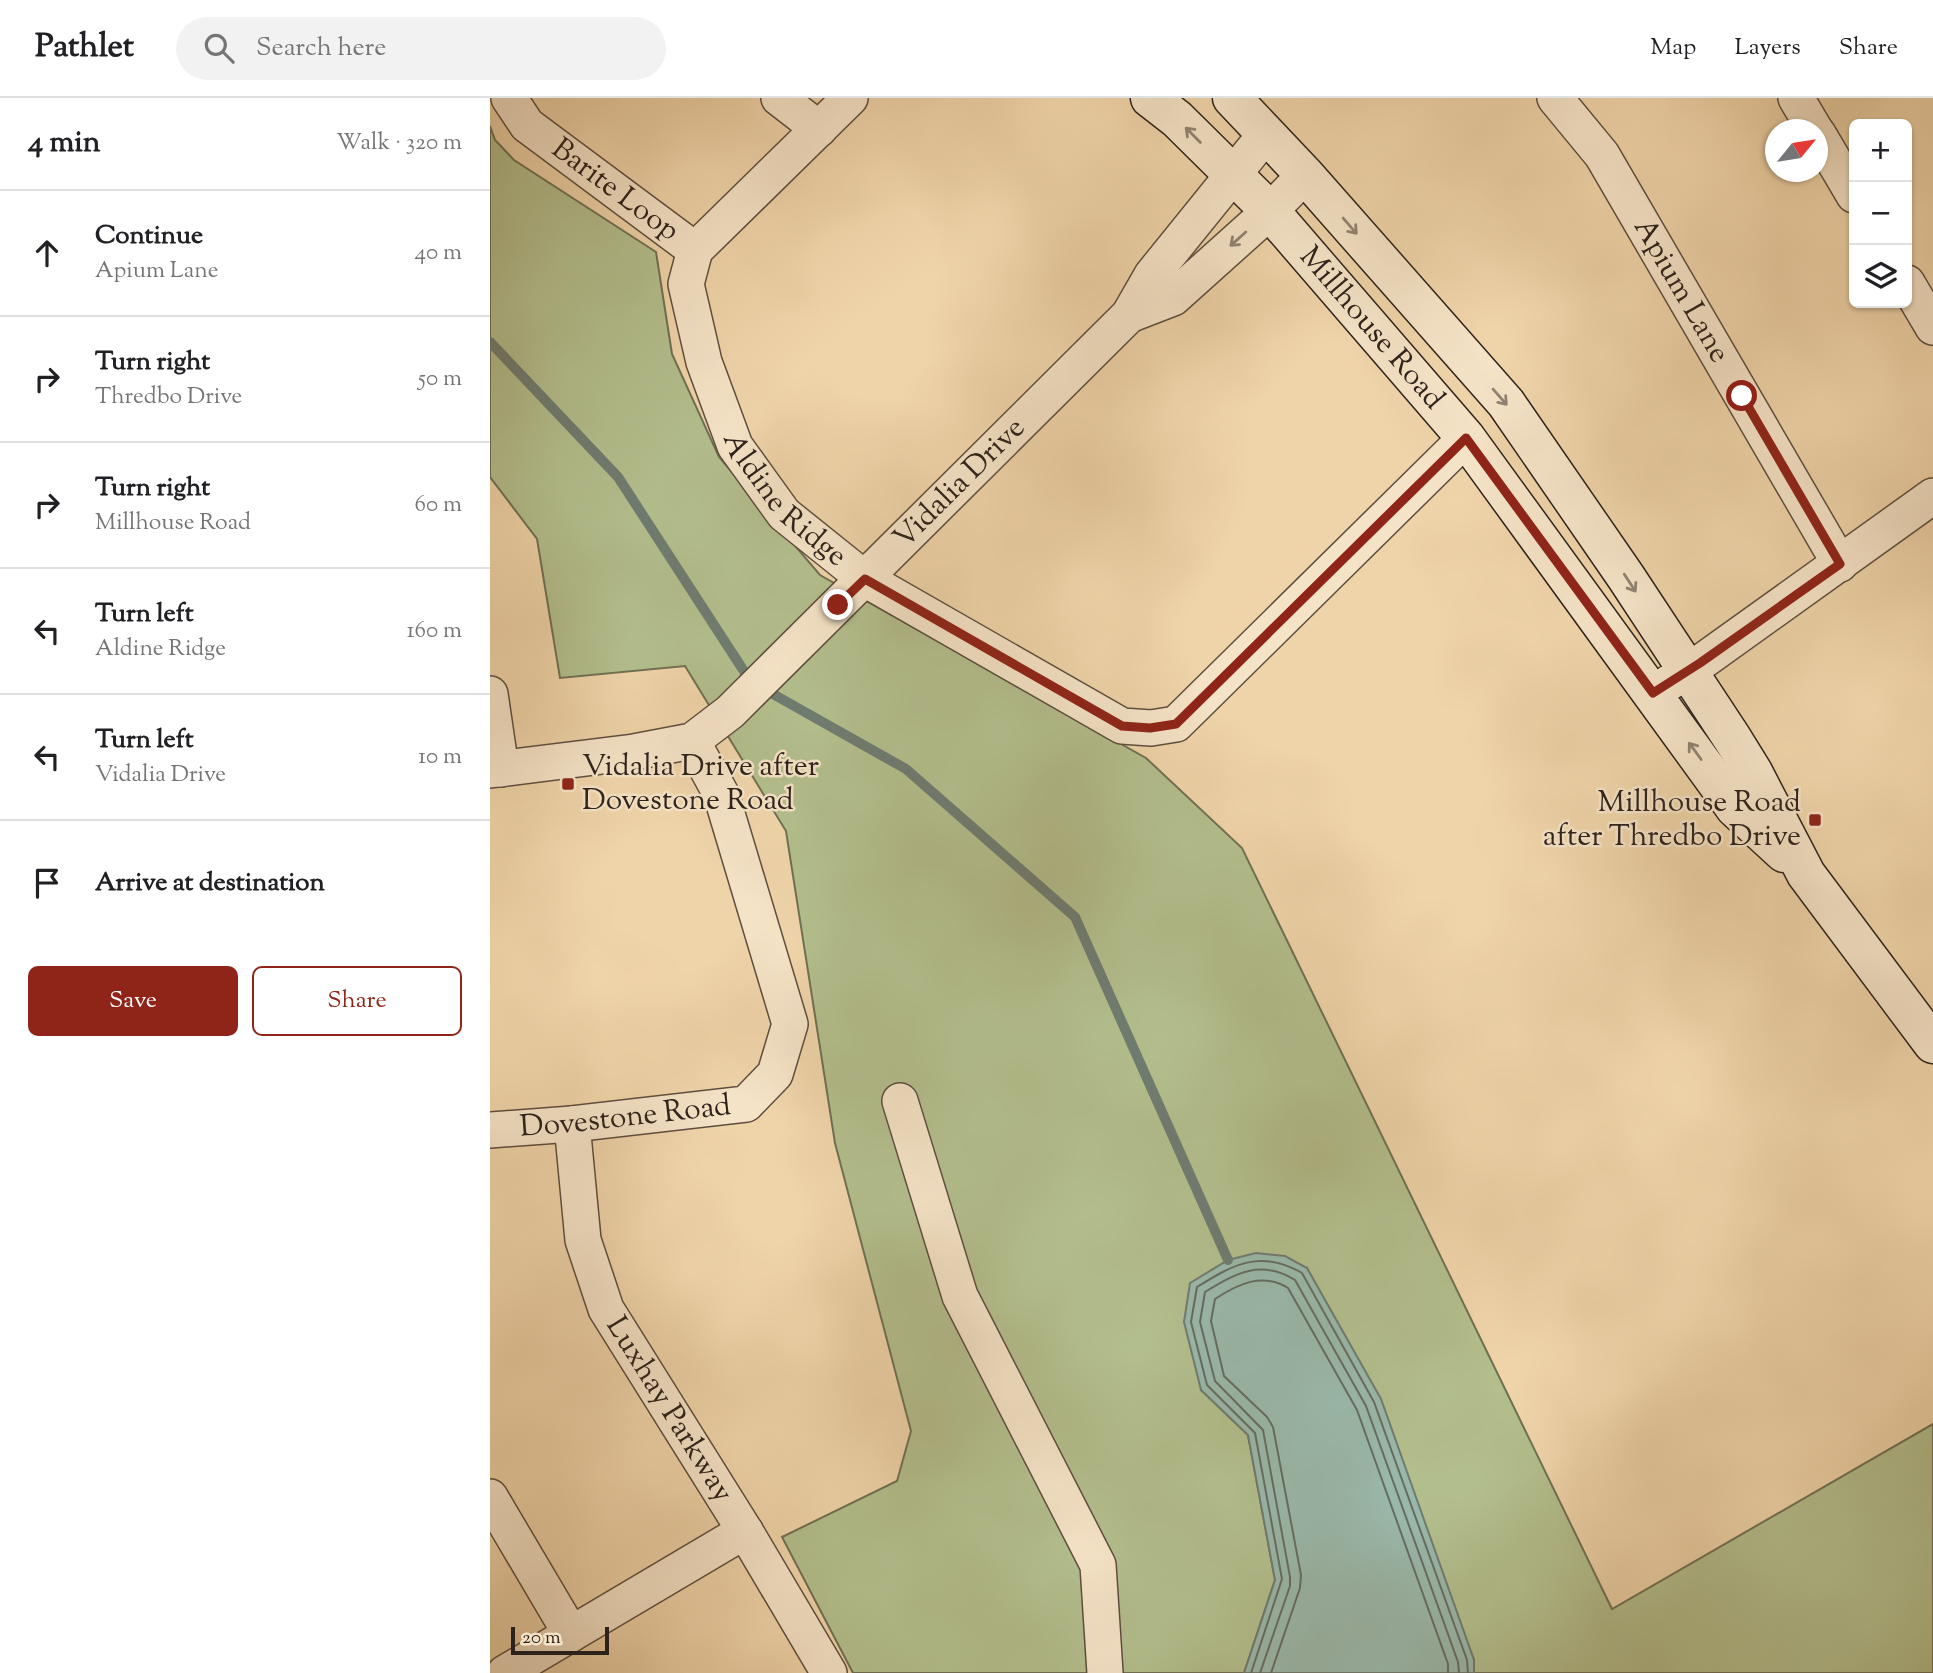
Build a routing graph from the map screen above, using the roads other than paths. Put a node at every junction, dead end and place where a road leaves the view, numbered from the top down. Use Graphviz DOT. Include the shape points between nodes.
graph roads {
  1 [pos="509,98"];
  2 [pos="779,98"];
  3 [pos="850,98"];
  4 [pos="1150,98"];
  5 [pos="1233,98"];
  6 [pos="1555,98"];
  7 [pos="1796,98"];
  8 [pos="1808,119"];
  9 [pos="819,129"];
  10 [pos="1266,134"];
  11 [pos="1828,152"];
  12 [pos="1233,174"];
  13 [pos="1305,175"];
  14 [pos="1849,187"];
  15 [pos="1270,211"];
  16 [pos="695,250"];
  17 [pos="1912,292"];
  18 [pos="1129,316"];
  19 [pos="1933,327"];
  20 [pos="1466,438"];
  21 [pos="1933,496"];
  22 [pos="1840,564"];
  23 [pos="865,579"];
  24 [pos="1688,671"];
  25 [pos="1653,693"];
  26 [pos="490,694"];
  27 [pos="692,741"];
  28 [pos="496,769"];
  29 [pos="1806,874"];
  30 [pos="1933,1044"];
  31 [pos="900,1101"];
  32 [pos="572,1124"];
  33 [pos="490,1130"];
  34 [pos="490,1497"];
  35 [pos="745,1531"];
  36 [pos="571,1634"];
  37 [pos="505,1673"];
  38 [pos="829,1673"];
  39 [pos="1105,1673"];
  1 -- 16 [label="street, Barite Loop" via="527,125"];
  2 -- 9 [label="street"];
  3 -- 9 [label="street, Aldine Ridge"];
  12 -- 4 [label="main road, Millhouse Road, one-way"];
  5 -- 10 [label="main road, Millhouse Road"];
  6 -- 22 [label="street, Apium Lane" via="1602,155"];
  7 -- 8 [label="street"];
  9 -- 16 [label="street, Aldine Ridge"];
  10 -- 12 [label="street, Vidalia Drive"];
  10 -- 13 [label="main road, Millhouse Road"];
  11 -- 14 [label="street"];
  12 -- 15 [label="main road, Millhouse Road"];
  12 -- 18 [label="street, Vidalia Drive" via="1152,275"];
  13 -- 15 [label="street, Vidalia Drive"];
  13 -- 24 [label="main road, Millhouse Road, one-way" via="1506,403"];
  15 -- 18 [label="street, Vidalia Drive, one-way" via="1173,298"];
  15 -- 20 [label="main road, Millhouse Road"];
  16 -- 23 [label="street, Aldine Ridge" via="685,284 704,362 734,446 784,514"];
  17 -- 19 [label="street"];
  18 -- 23 [label="street, Vidalia Drive"];
  20 -- 23 [label="street, Aldine Ridge" via="1176,724 1122,726"];
  20 -- 25 [label="main road, Millhouse Road"];
  21 -- 22 [label="street"];
  22 -- 24 [label="street"];
  23 -- 27 [label="street, Vidalia Drive" via="730,712"];
  24 -- 25 [label="street"];
  24 -- 29 [label="main road, Millhouse Road" via="1753,772"];
  29 -- 25 [label="main road, Millhouse Road, one-way" via="1735,808"];
  26 -- 28 [label="street"];
  27 -- 28 [label="street, Vidalia Drive"];
  27 -- 32 [label="street, Dovestone Road" via="721,794 790,1024 775,1074 747,1104"];
  29 -- 30 [label="main road, Millhouse Road"];
  31 -- 39 [label="street" via="960,1296 1098,1565"];
  32 -- 33 [label="street, Dovestone Road"];
  32 -- 35 [label="street, Luxhay Parkway" via="583,1240 606,1309"];
  34 -- 36 [label="street"];
  35 -- 36 [label="street"];
  35 -- 38 [label="street, Luxhay Parkway"];
  36 -- 37 [label="street"];
}
